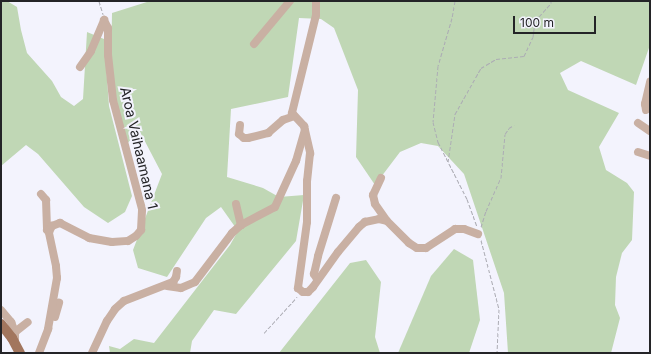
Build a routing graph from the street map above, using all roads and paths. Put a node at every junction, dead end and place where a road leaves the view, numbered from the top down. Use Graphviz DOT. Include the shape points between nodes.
graph roads {
  1 [pos="99,1"];
  2 [pos="290,1"];
  3 [pos="316,1"];
  4 [pos="455,1"];
  5 [pos="550,1"];
  6 [pos="104,20"];
  7 [pos="254,44"];
  8 [pos="80,67"];
  9 [pos="650,82"];
  10 [pos="646,110"];
  11 [pos="294,116"];
  12 [pos="638,123"];
  13 [pos="240,125"];
  14 [pos="514,125"];
  15 [pos="305,130"];
  16 [pos="650,131"];
  17 [pos="638,152"];
  18 [pos="650,156"];
  19 [pos="448,163"];
  20 [pos="381,178"];
  21 [pos="41,194"];
  22 [pos="336,198"];
  23 [pos="236,204"];
  24 [pos="386,220"];
  25 [pos="241,225"];
  26 [pos="49,232"];
  27 [pos="479,235"];
  28 [pos="177,271"];
  29 [pos="317,279"];
  30 [pos="167,286"];
  31 [pos="301,291"];
  32 [pos="59,303"];
  33 [pos="1,310"];
  34 [pos="28,322"];
  35 [pos="1,324"];
  36 [pos="15,332"];
  37 [pos="264,332"];
  38 [pos="18,348"];
  39 [pos="40,353"];
  40 [pos="92,353"];
  41 [pos="497,353"];
  1 -- 6 [label="path"];
  2 -- 7 [label="street"];
  3 -- 11 [label="street" via="316,15 292,113"];
  4 -- 19 [label="path" via="434,90 433,122"];
  5 -- 19 [label="path" via="535,21 533,37 524,56 496,59 481,68 455,114"];
  6 -- 8 [label="street" via="91,51"];
  6 -- 26 [label="street, Aroa Vaihaamana 1" via="108,31 112,100 142,209 141,230 128,241 112,242 89,238 60,223 52,226"];
  9 -- 10 [label="street"];
  11 -- 13 [label="street" via="283,120 268,133 248,138 239,134"];
  11 -- 15 [label="street"];
  12 -- 16 [label="street"];
  14 -- 27 [label="path" via="505,134 501,178 486,211"];
  15 -- 25 [label="street" via="296,160 275,208"];
  15 -- 31 [label="street" via="312,149 306,190 307,222 298,279 298,288"];
  17 -- 18 [label="street"];
  19 -- 27 [label="path" via="467,200"];
  20 -- 24 [label="street" via="373,195 375,204"];
  21 -- 26 [label="street" via="46,200 46,230"];
  22 -- 29 [label="street" via="318,256 314,274"];
  23 -- 25 [label="street"];
  24 -- 27 [label="street" via="417,248 426,248 455,229 464,229"];
  24 -- 29 [label="street" via="374,220 359,226"];
  25 -- 30 [label="street" via="211,259 199,279 186,287"];
  26 -- 39 [label="street" via="57,278 48,329"];
  27 -- 41 [label="path" via="499,309"];
  28 -- 30 [label="street" via="173,282"];
  29 -- 31 [label="street" via="308,292"];
  30 -- 40 [label="street" via="124,301 115,309"];
  31 -- 37 [label="path" via="293,303"];
  32 -- 39 [label="street" via="52,333"];
  33 -- 36 [label="street"];
  34 -- 36 [label="street"];
  35 -- 38 [label="main road"];
  36 -- 38 [label="street"];
}
